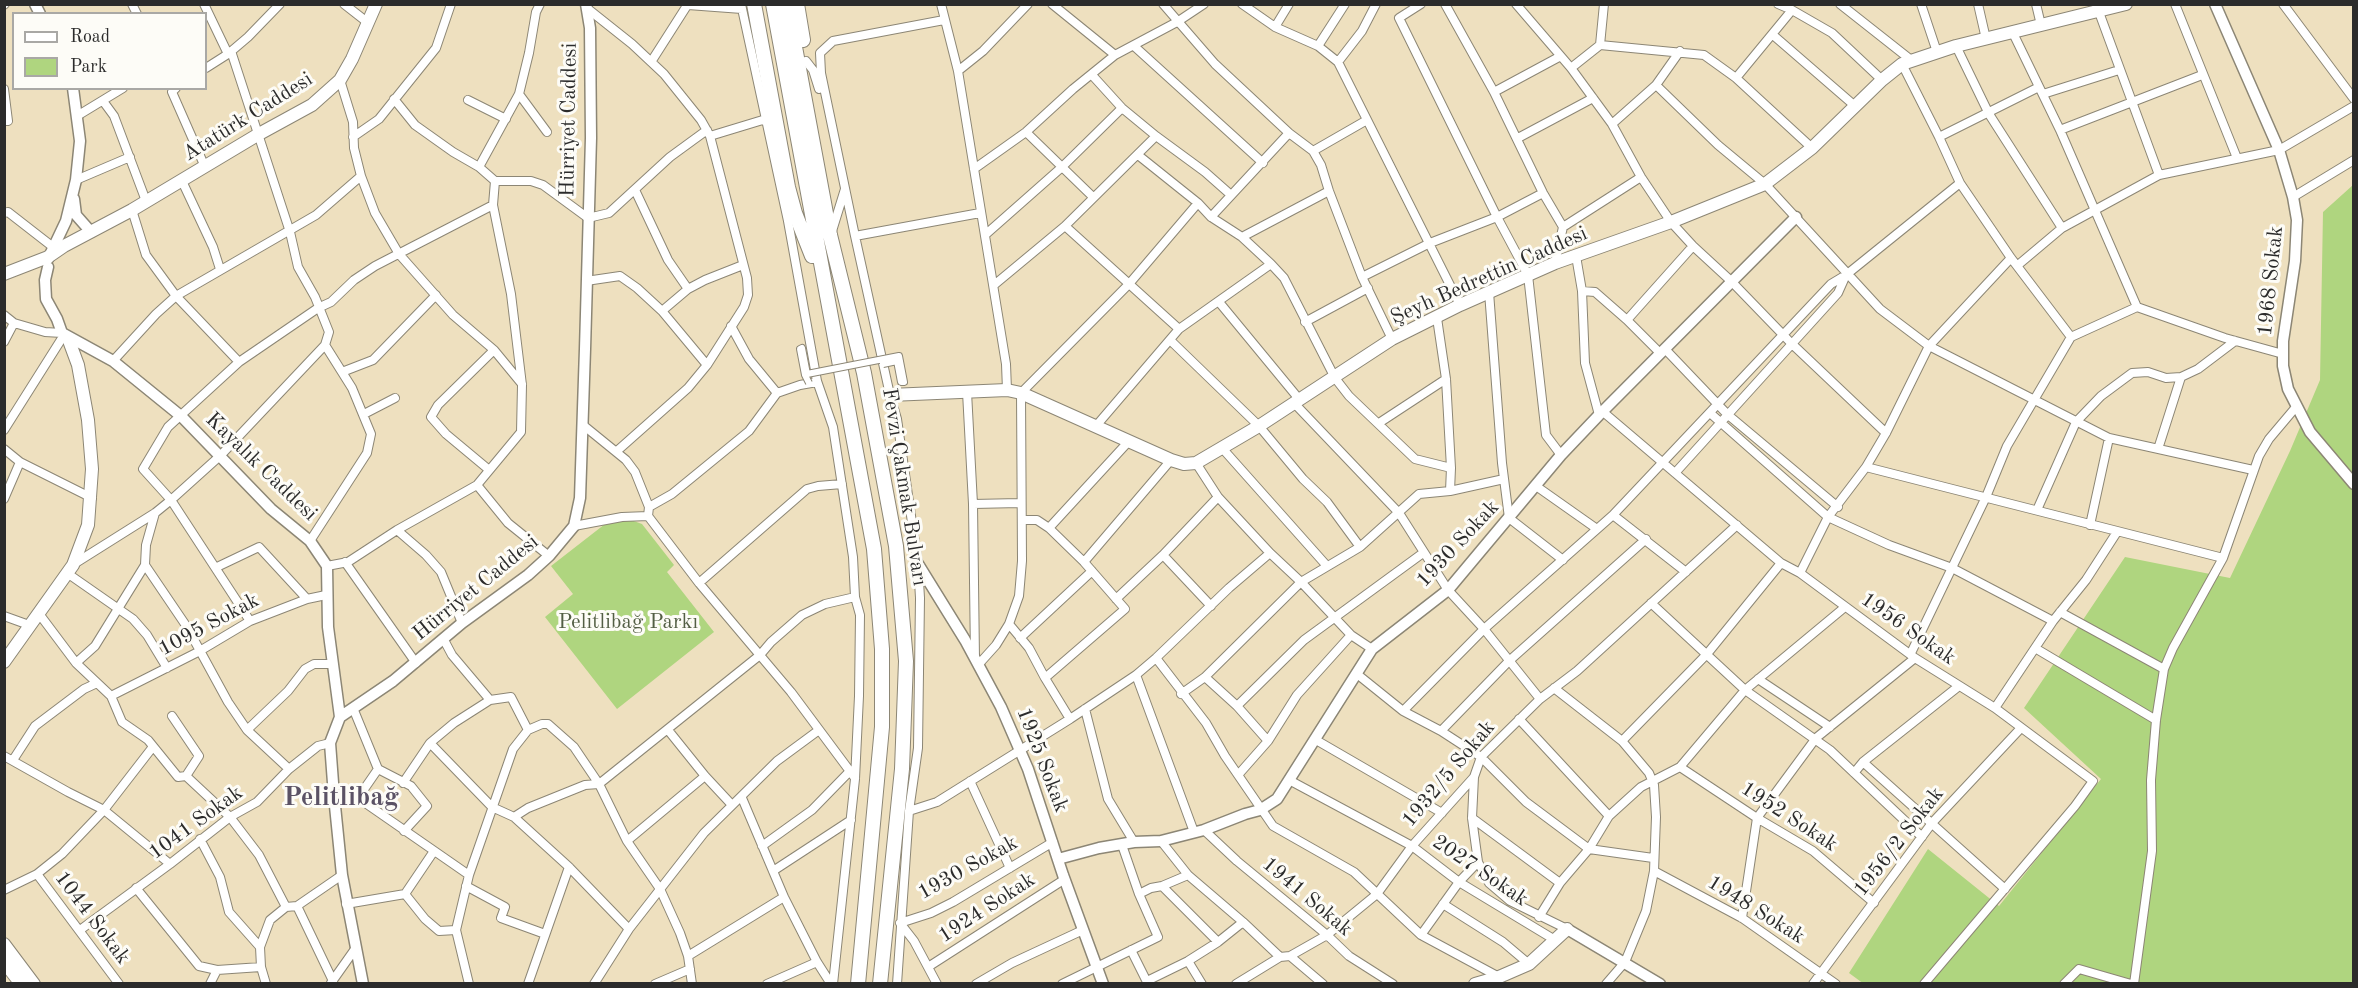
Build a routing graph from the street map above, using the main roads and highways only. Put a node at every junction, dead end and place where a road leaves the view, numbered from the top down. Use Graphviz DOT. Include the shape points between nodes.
graph roads {
  1 [pos="376,4"];
  2 [pos="773,4"];
  3 [pos="787,4"];
  4 [pos="797,4"];
  5 [pos="2126,4"];
  6 [pos="745,6"];
  7 [pos="2097,8"];
  8 [pos="830,235"];
  9 [pos="4,274"];
  10 [pos="824,284"];
  11 [pos="64,336"];
  12 [pos="890,396"];
  13 [pos="4,662"];
  14 [pos="1567,929"];
  15 [pos="4,944"];
  16 [pos="4,962"];
  17 [pos="21,984"];
  18 [pos="34,984"];
  19 [pos="858,984"];
  20 [pos="880,984"];
  21 [pos="1474,984"];
  1 -- 9 [label="main road, Atatürk Caddesi" via="340,80 312,105 96,229 94,234"];
  2 -- 10 [label="main road, Fevzi Çakmak Bulvarı"];
  3 -- 8 [label="main road, Fevzi Çakmak Bulvarı"];
  4 -- 8 [label="main road" via="831,201"];
  5 -- 7 [label="main road, Şeyh Bedrettin Caddesi"];
  6 -- 10 [label="main road" via="795,213"];
  7 -- 12 [label="main road, Şeyh Bedrettin Caddesi" via="1907,62 1882,80 1812,148 1765,184 1555,263 1460,305 1392,339 1196,463 1171,460 1021,393 1007,390"];
  8 -- 20 [label="main road, Fevzi Çakmak Bulvarı" via="864,373 896,546 906,662 902,769"];
  10 -- 19 [label="main road, Fevzi Çakmak Bulvarı" via="874,549 882,649 882,727"];
  11 -- 13 [label="main road" via="78,365 88,420 92,498 88,525 70,569"];
  14 -- 21 [label="main road" via="1530,964"];
  15 -- 18 [label="main road"];
  16 -- 17 [label="main road"];
}
